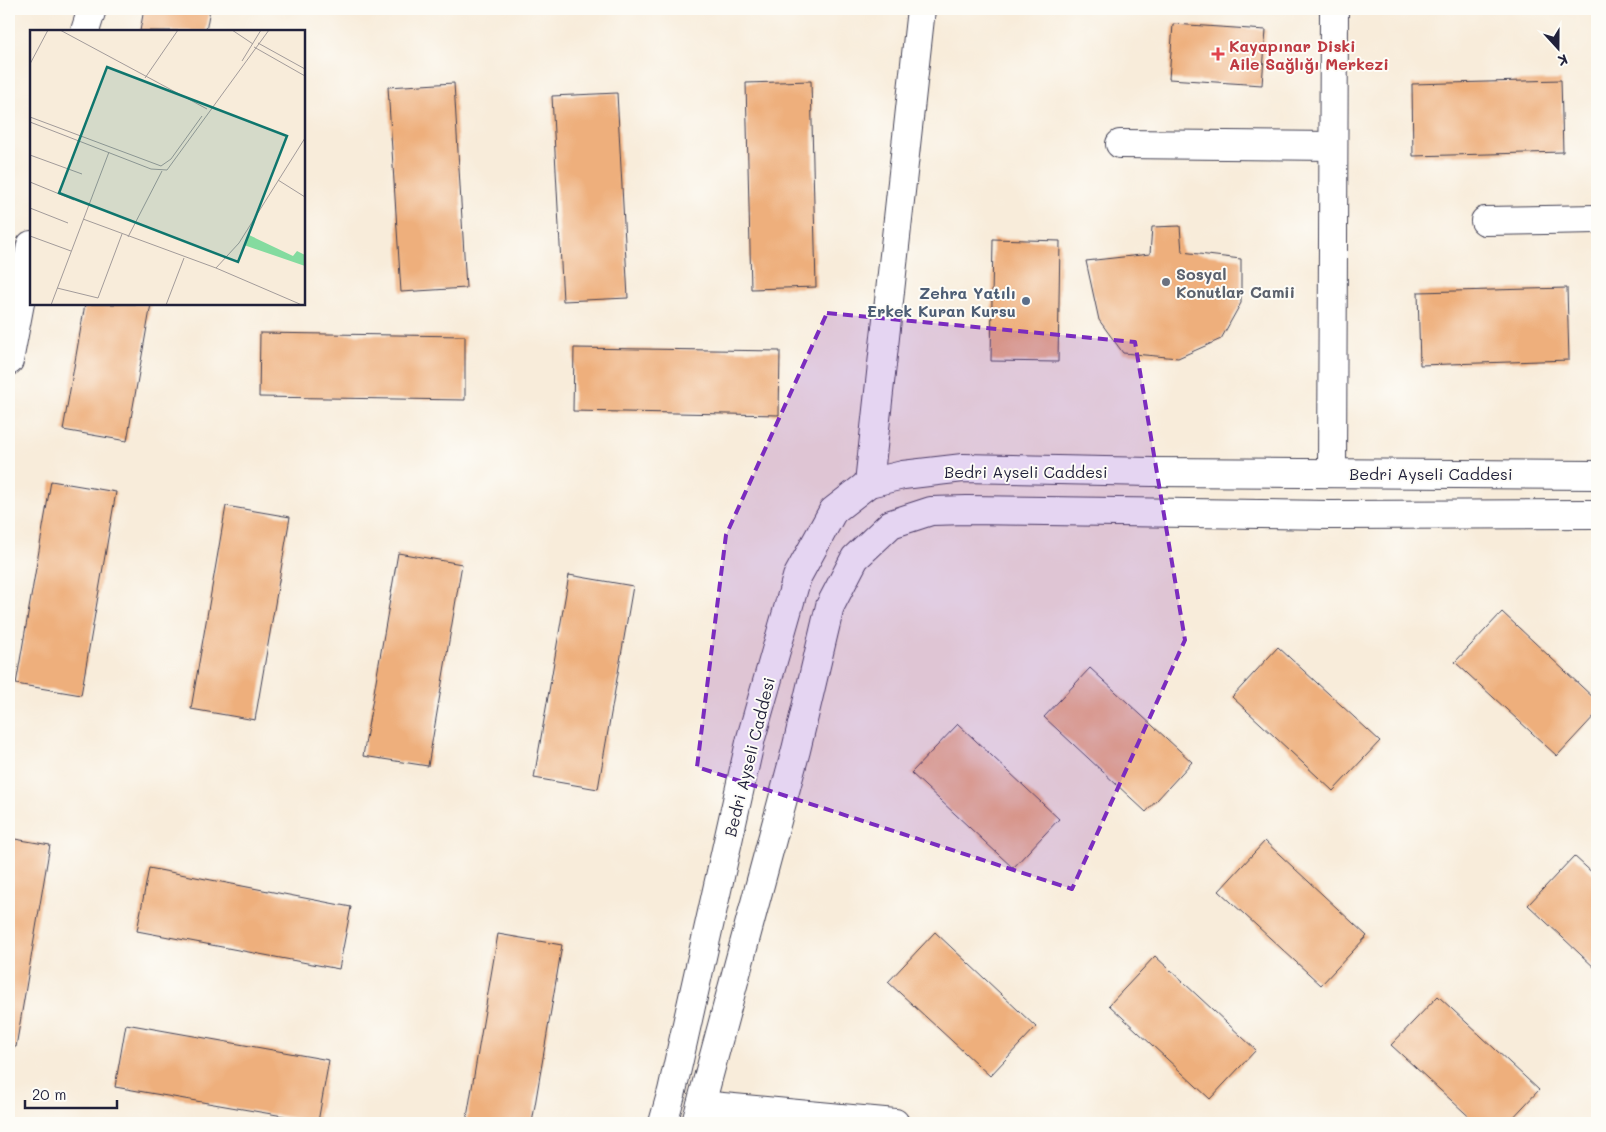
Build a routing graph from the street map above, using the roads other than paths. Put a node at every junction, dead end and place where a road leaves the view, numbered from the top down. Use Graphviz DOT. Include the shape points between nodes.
graph roads {
  1 [pos="92,9"];
  2 [pos="921,9"];
  3 [pos="1334,9"];
  4 [pos="85,30"];
  5 [pos="1120,144"];
  6 [pos="1333,146"];
  7 [pos="1597,219"];
  8 [pos="1485,220"];
  9 [pos="30,250"];
  10 [pos="9,361"];
  11 [pos="1332,473"];
  12 [pos="1597,475"];
  13 [pos="869,483"];
  14 [pos="1597,514"];
  15 [pos="698,1114"];
  16 [pos="663,1123"];
  17 [pos="895,1123"];
  1 -- 4 [label="main road"];
  2 -- 13 [label="main road"];
  3 -- 6 [label="main road"];
  5 -- 6 [label="main road"];
  6 -- 11 [label="main road"];
  7 -- 8 [label="main road"];
  9 -- 10 [label="main road"];
  11 -- 12 [label="main road, Bedri Ayseli Caddesi"];
  11 -- 13 [label="main road, Bedri Ayseli Caddesi" via="962,468"];
  13 -- 16 [label="main road, Bedri Ayseli Caddesi" via="834,511 797,577 750,738"];
  14 -- 15 [label="main road" via="1330,515 967,510 931,511 891,524 855,558 830,606 796,750"];
  15 -- 17 [label="main road"];
}
